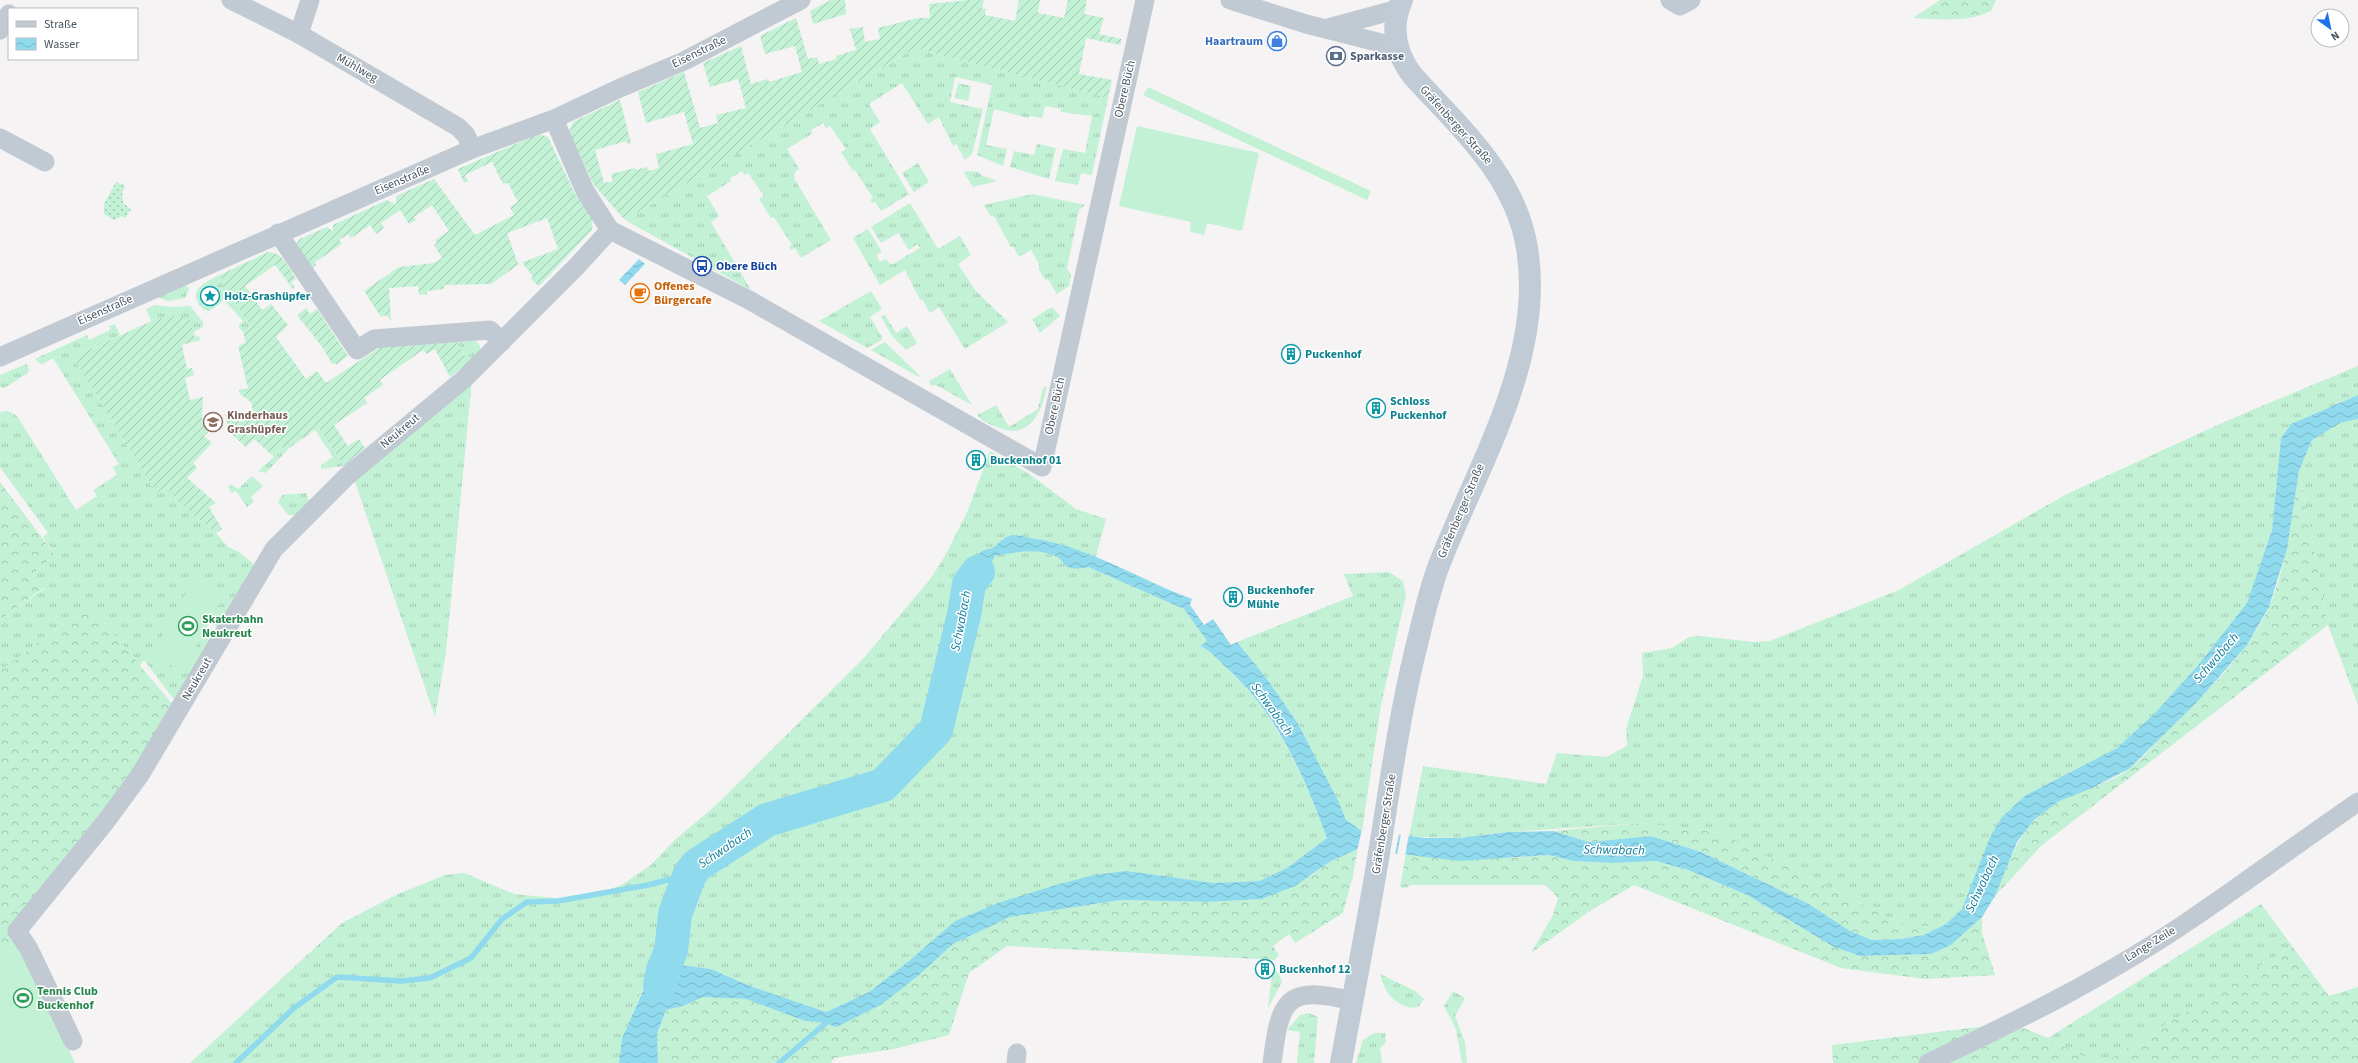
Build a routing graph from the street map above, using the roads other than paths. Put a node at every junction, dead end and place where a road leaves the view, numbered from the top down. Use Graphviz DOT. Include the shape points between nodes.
graph roads {
  1 [pos="231,0"];
  2 [pos="310,0"];
  3 [pos="801,0"];
  4 [pos="1145,0"];
  5 [pos="1230,0"];
  6 [pos="1670,0"];
  7 [pos="1692,0"];
  8 [pos="1400,4"];
  9 [pos="8,16"];
  10 [pos="1328,28"];
  11 [pos="0,30"];
  12 [pos="299,34"];
  13 [pos="1397,46"];
  14 [pos="554,119"];
  15 [pos="0,138"];
  16 [pos="472,149"];
  17 [pos="45,162"];
  18 [pos="610,230"];
  19 [pos="278,233"];
  20 [pos="502,342"];
  21 [pos="0,357"];
  22 [pos="2358,802"];
  23 [pos="1353,1001"];
  24 [pos="73,1041"];
  25 [pos="1272,1063"];
  26 [pos="1340,1063"];
  27 [pos="1928,1063"];
  1 -- 12 [label="street, Mühlweg"];
  2 -- 12 [label="street"];
  3 -- 14 [label="street, Eisenstraße" via="684,61"];
  4 -- 18 [label="street, Obere Büch" via="1042,466 749,300"];
  5 -- 10 [label="street" via="1281,17"];
  6 -- 7 [label="street" via="1680,6"];
  8 -- 10 [label="street"];
  8 -- 13 [label="main road, Gräfenberger Straße" via="1394,29"];
  9 -- 11 [label="street"];
  10 -- 13 [label="street"];
  12 -- 16 [label="street, Mühlweg" via="458,127 466,135"];
  13 -- 23 [label="main road, Gräfenberger Straße" via="1403,62 1412,75 1473,141 1504,182 1522,226 1528,250 1530,282 1526,334 1512,388 1436,573 1414,655"];
  14 -- 16 [label="street, Eisenstraße"];
  14 -- 18 [label="street" via="585,191"];
  15 -- 17 [label="street"];
  16 -- 19 [label="street, Eisenstraße"];
  18 -- 20 [label="street, Neukreut"];
  19 -- 20 [label="street" via="357,350 374,339 490,330"];
  19 -- 21 [label="street, Eisenstraße"];
  20 -- 24 [label="street, Neukreut" via="464,379 347,476 274,549 140,775 107,820 16,931 29,949"];
  22 -- 27 [label="street, Lange Zeile" via="2189,920 2096,977"];
  23 -- 25 [label="street" via="1319,993 1303,995 1289,1003 1278,1022"];
  23 -- 26 [label="main road, Gräfenberger Straße"];
}
